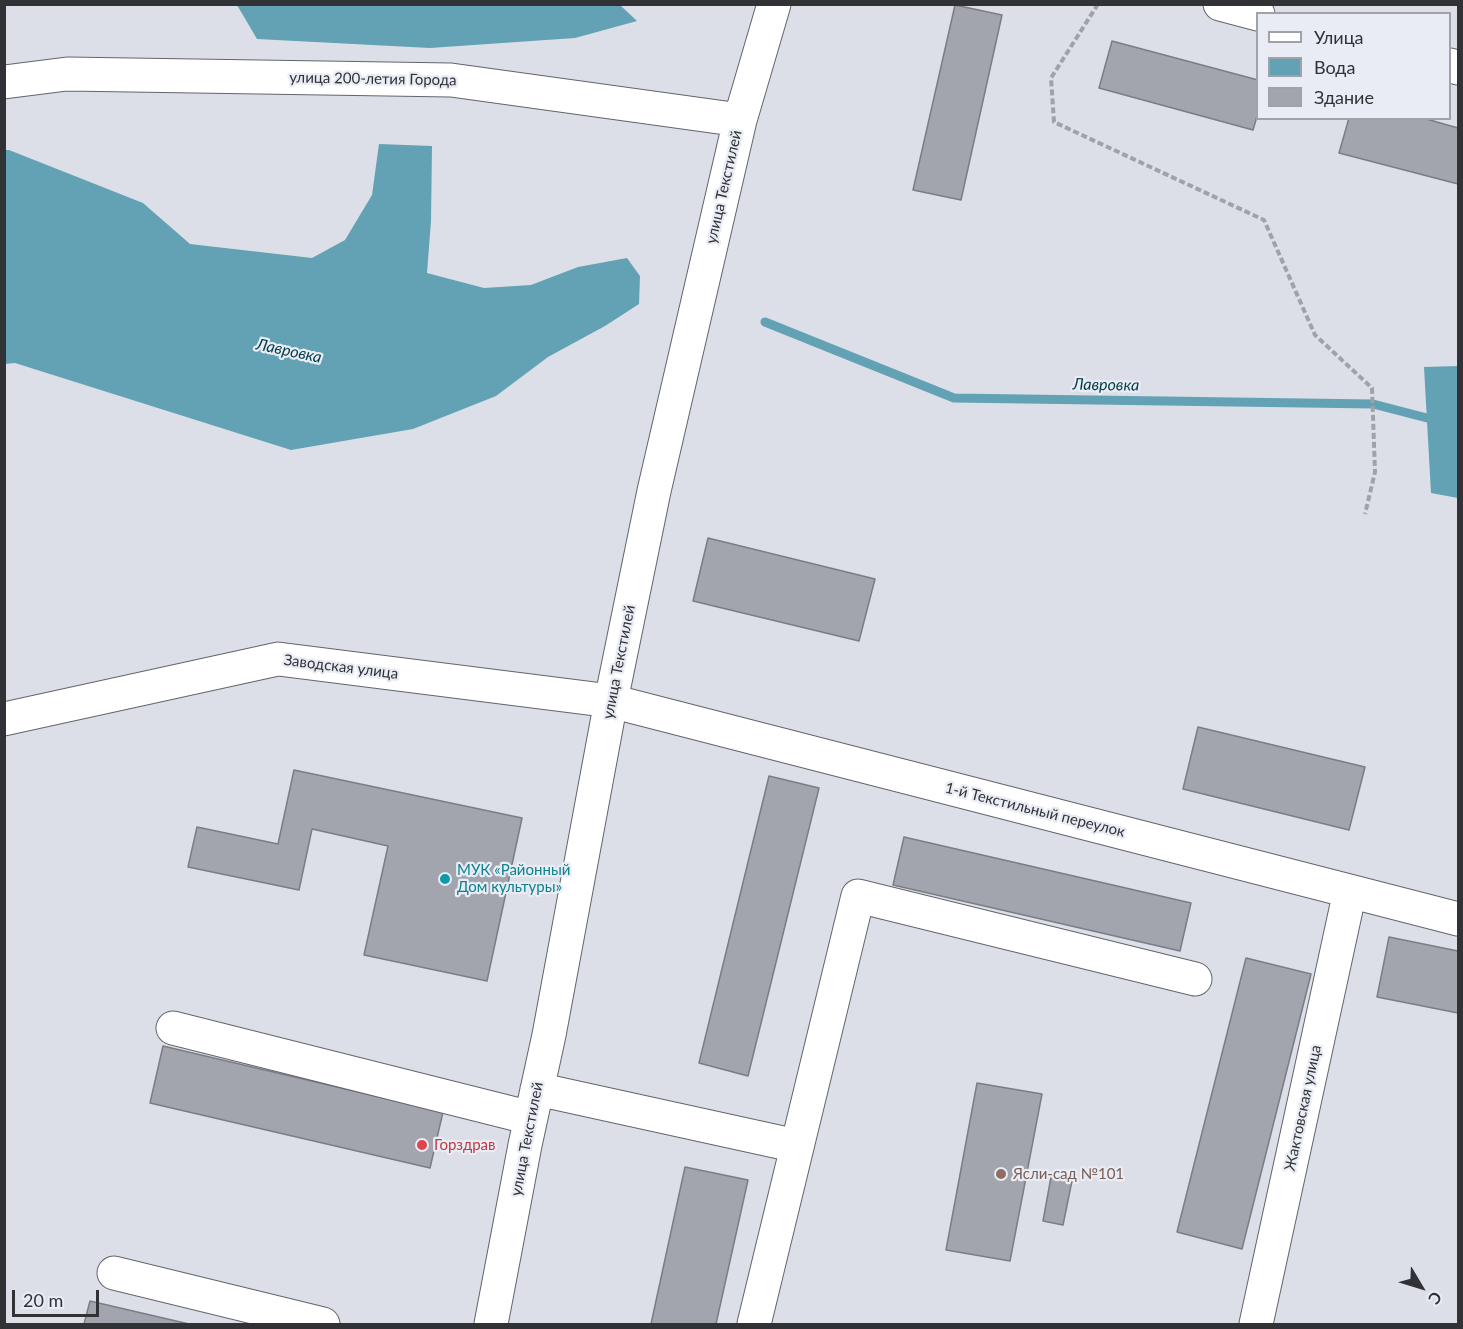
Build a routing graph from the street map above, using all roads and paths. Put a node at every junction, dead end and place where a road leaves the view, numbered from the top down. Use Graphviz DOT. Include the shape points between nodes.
graph roads {
  1 [pos="774,4"];
  2 [pos="1098,4"];
  3 [pos="1220,4"];
  4 [pos="1256,14"];
  5 [pos="4,82"];
  6 [pos="740,120"];
  7 [pos="1365,514"];
  8 [pos="611,701"];
  9 [pos="4,719"];
  10 [pos="1350,891"];
  11 [pos="1458,919"];
  12 [pos="1195,979"];
  13 [pos="173,1028"];
  14 [pos="534,1103"];
  15 [pos="797,1146"];
  16 [pos="114,1273"];
  17 [pos="323,1324"];
  18 [pos="491,1324"];
  19 [pos="754,1324"];
  20 [pos="1256,1324"];
  1 -- 6 [label="street, улица Текстилей"];
  2 -- 7 [label="path" via="1051,78 1054,122 1264,220 1315,334 1372,388 1375,472"];
  3 -- 4 [label="street"];
  5 -- 6 [label="street, улица 200-летия Города" via="67,74 451,80"];
  6 -- 8 [label="street, улица Текстилей" via="654,491"];
  8 -- 9 [label="street, Заводская улица" via="278,659"];
  8 -- 10 [label="street, 1-й Текстильный переулок"];
  8 -- 14 [label="street, улица Текстилей"];
  10 -- 11 [label="street, 1-й Текстильный переулок"];
  10 -- 20 [label="street, Жактовская улица"];
  12 -- 15 [label="street" via="858,896"];
  13 -- 14 [label="street"];
  14 -- 15 [label="street"];
  14 -- 18 [label="street, улица Текстилей"];
  15 -- 19 [label="street"];
  16 -- 17 [label="street"];
}
